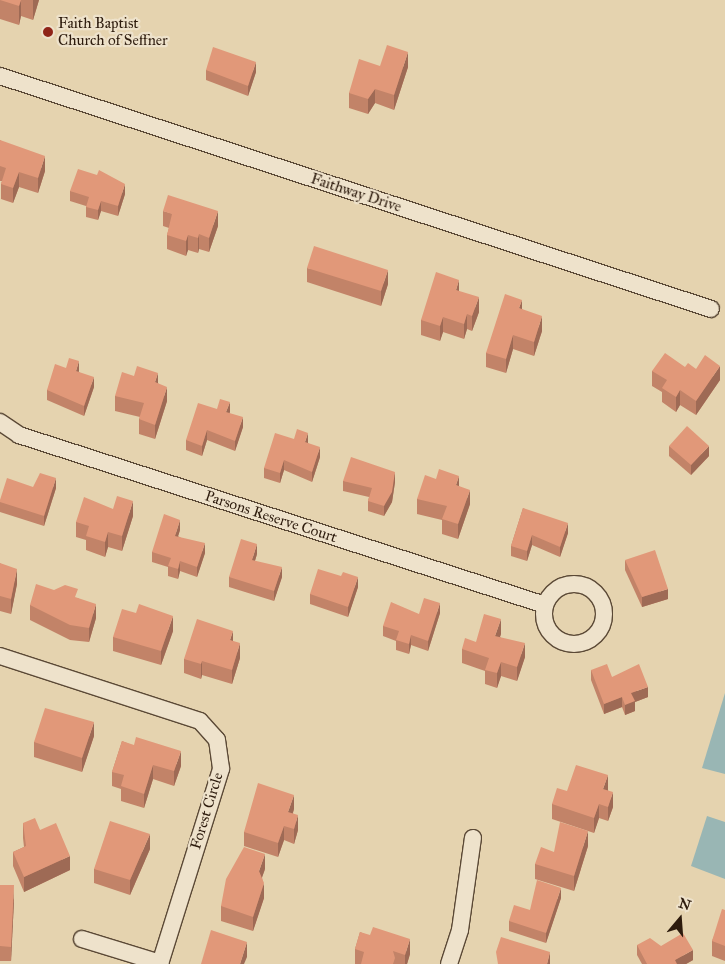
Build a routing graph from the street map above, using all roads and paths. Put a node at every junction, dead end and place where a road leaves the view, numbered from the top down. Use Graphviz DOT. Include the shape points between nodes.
graph roads {
  1 [pos="0,76"];
  2 [pos="711,309"];
  3 [pos="0,422"];
  4 [pos="544,605"];
  5 [pos="0,656"];
  6 [pos="473,838"];
  7 [pos="82,939"];
  8 [pos="160,964"];
  9 [pos="449,964"];
  1 -- 2 [label="street, Faithway Drive"];
  3 -- 4 [label="street, Parsons Reserve Court" via="19,435"];
  5 -- 8 [label="street, Forest Circle" via="200,721 218,740 221,769"];
  6 -- 9 [label="street" via="460,930"];
  7 -- 8 [label="street"];
}
